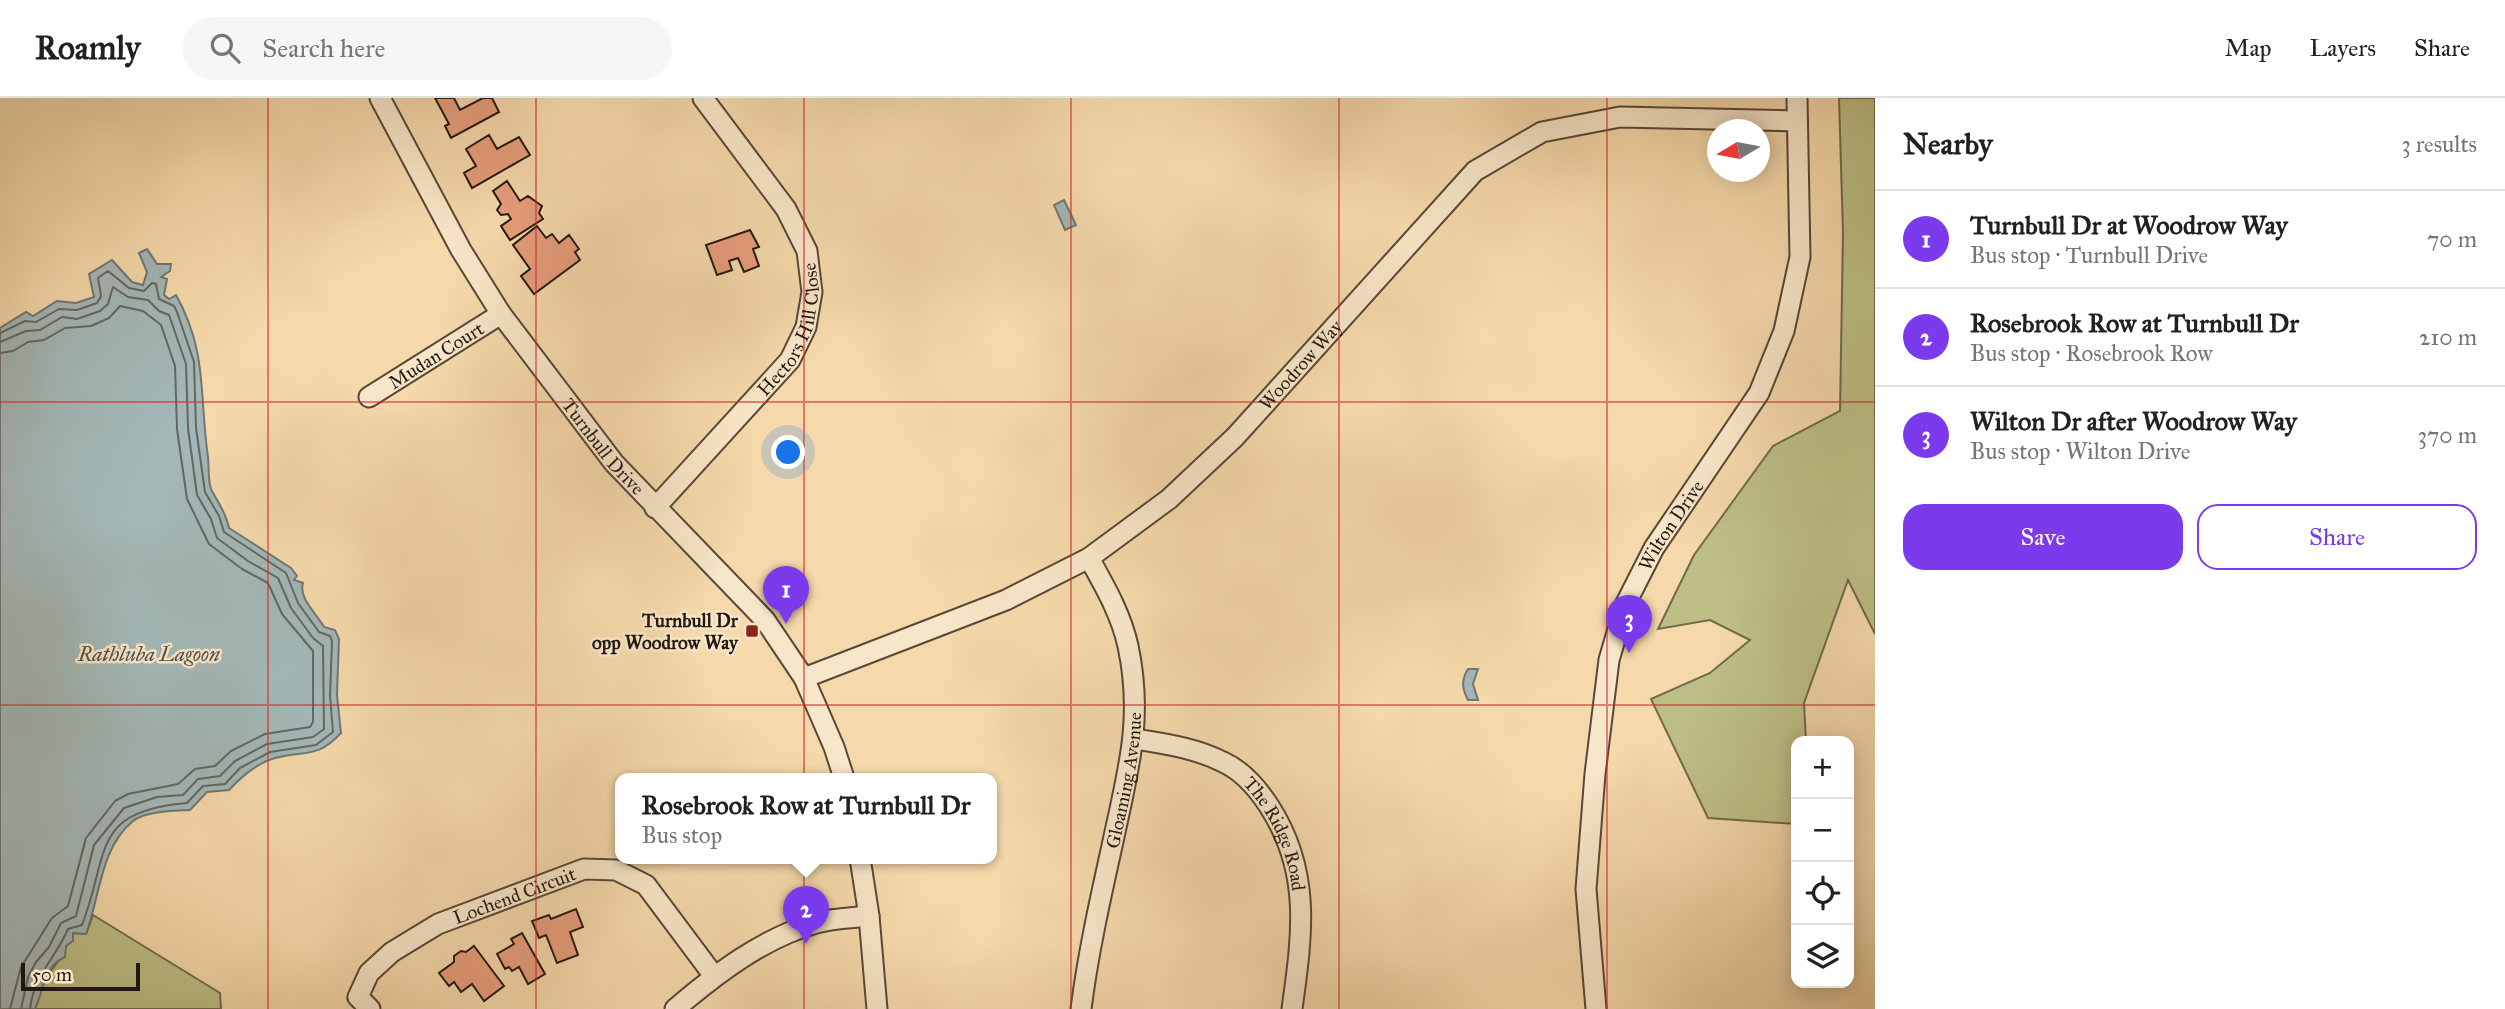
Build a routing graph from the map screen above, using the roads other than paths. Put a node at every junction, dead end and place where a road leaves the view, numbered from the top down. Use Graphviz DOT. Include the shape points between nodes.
graph roads {
  1 [pos="380,98"];
  2 [pos="703,98"];
  3 [pos="1797,98"];
  4 [pos="1797,121"];
  5 [pos="501,314"];
  6 [pos="369,397"];
  7 [pos="655,508"];
  8 [pos="1089,558"];
  9 [pos="804,678"];
  10 [pos="1135,739"];
  11 [pos="842,773"];
  12 [pos="861,864"];
  13 [pos="869,916"];
  14 [pos="714,975"];
  15 [pos="370,1009"];
  16 [pos="675,1009"];
  17 [pos="877,1009"];
  18 [pos="1081,1009"];
  19 [pos="1292,1009"];
  20 [pos="1596,1009"];
  1 -- 5 [label="street, Turnbull Drive"];
  2 -- 7 [label="street, Hectors Hill Close" via="786,209 807,251 812,292 806,327 790,360"];
  3 -- 4 [label="street, Wilton Drive"];
  4 -- 8 [label="street, Woodrow Way" via="1620,117 1542,132 1475,171 1235,438 1169,499"];
  4 -- 20 [label="street, Wilton Drive" via="1800,257 1784,331 1759,393 1654,548 1625,605 1609,660 1586,890"];
  5 -- 6 [label="street, Mudan Court"];
  5 -- 7 [label="street, Turnbull Drive" via="614,463"];
  7 -- 9 [label="street, Turnbull Drive" via="765,620"];
  8 -- 9 [label="street, Woodrow Way" via="1006,600"];
  8 -- 10 [label="street, Gloaming Avenue" via="1109,594 1127,643"];
  9 -- 11 [label="street, Turnbull Drive"];
  10 -- 18 [label="street, Gloaming Avenue"];
  10 -- 19 [label="street, The Ridge Road" via="1187,747 1226,763 1257,788 1284,829 1299,876 1303,935"];
  12 -- 13 [label="street"];
  13 -- 14 [label="street" via="817,922"];
  13 -- 17 [label="street"];
  14 -- 15 [label="street, Lochend Circuit" via="646,885 616,870 584,869 438,924 392,952 369,973 358,997"];
  14 -- 16 [label="street"];
}
